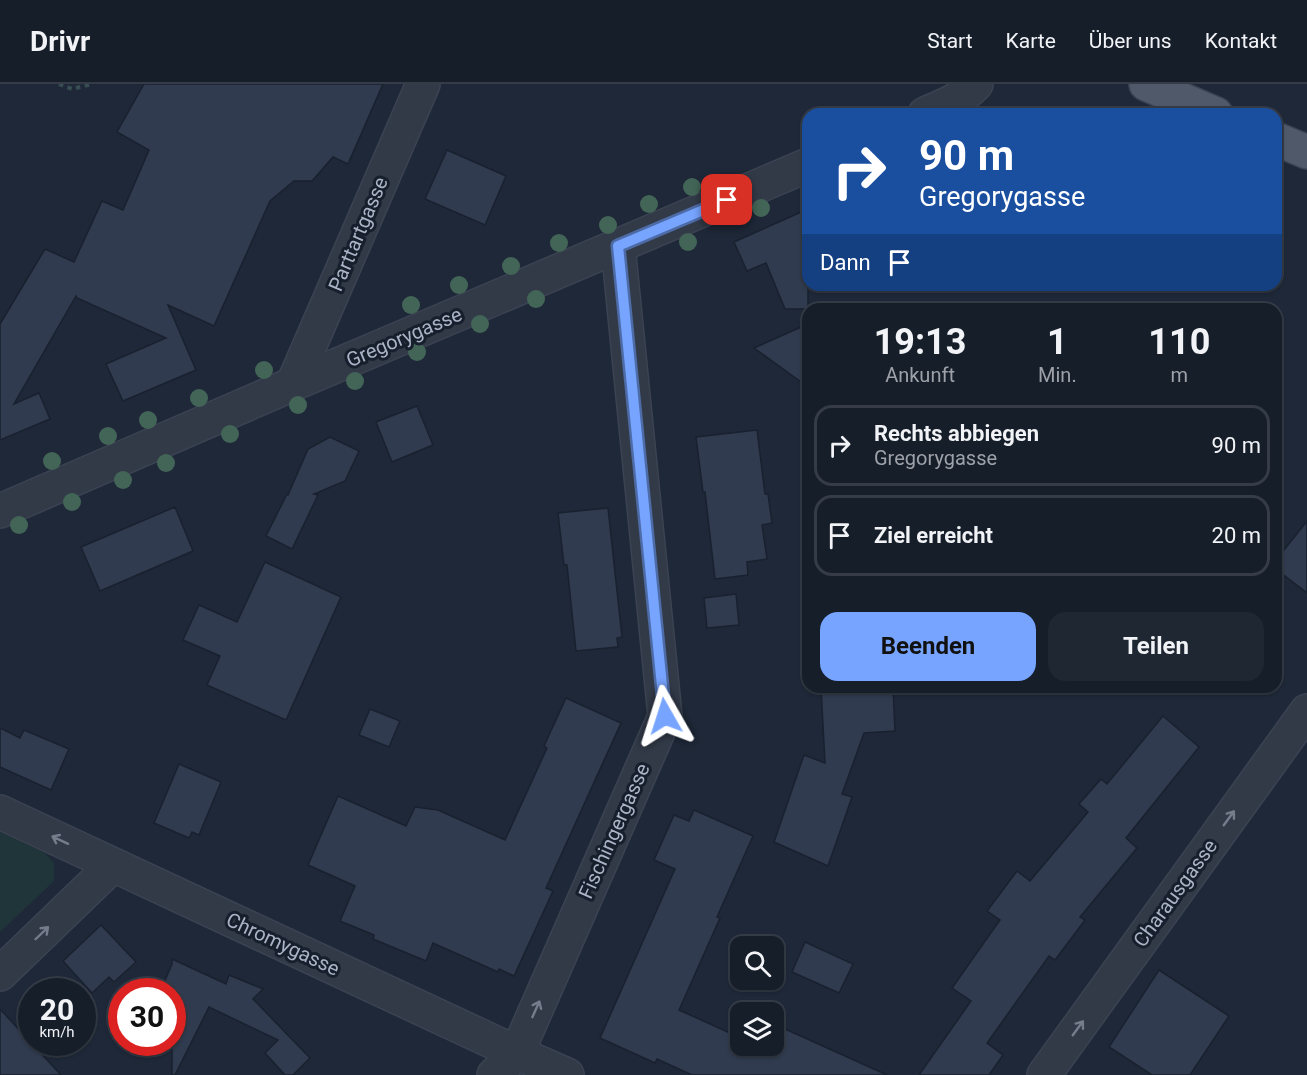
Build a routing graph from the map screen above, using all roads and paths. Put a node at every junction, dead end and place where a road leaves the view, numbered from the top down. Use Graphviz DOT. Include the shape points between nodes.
graph roads {
  1 [pos="59,84"];
  2 [pos="92,84"];
  3 [pos="423,84"];
  4 [pos="976,84"];
  5 [pos="1146,84"];
  6 [pos="940,108"];
  7 [pos="1202,108"];
  8 [pos="1282,142"];
  9 [pos="1307,152"];
  10 [pos="802,168"];
  11 [pos="618,246"];
  12 [pos="293,384"];
  13 [pos="0,511"];
  14 [pos="1307,711"];
  15 [pos="0,812"];
  16 [pos="113,865"];
  17 [pos="0,974"];
  18 [pos="506,1064"];
  19 [pos="567,1075"];
  20 [pos="1044,1075"];
  1 -- 2 [label="path" via="72,89"];
  3 -- 12 [label="street, Parttartgasse"];
  4 -- 6 [label="street"];
  5 -- 7 [label="main road"];
  8 -- 9 [label="main road"];
  10 -- 11 [label="street, Gregorygasse"];
  11 -- 12 [label="street, Gregorygasse"];
  18 -- 11 [label="street, Fischingergasse, one-way" via="665,716"];
  12 -- 13 [label="street, Gregorygasse"];
  20 -- 14 [label="street, Charausgasse, one-way"];
  16 -- 15 [label="street, Chromygasse, one-way"];
  17 -- 16 [label="street, one-way"];
  16 -- 18 [label="street, Chromygasse"];
  18 -- 19 [label="street, Chromygasse"];
}
